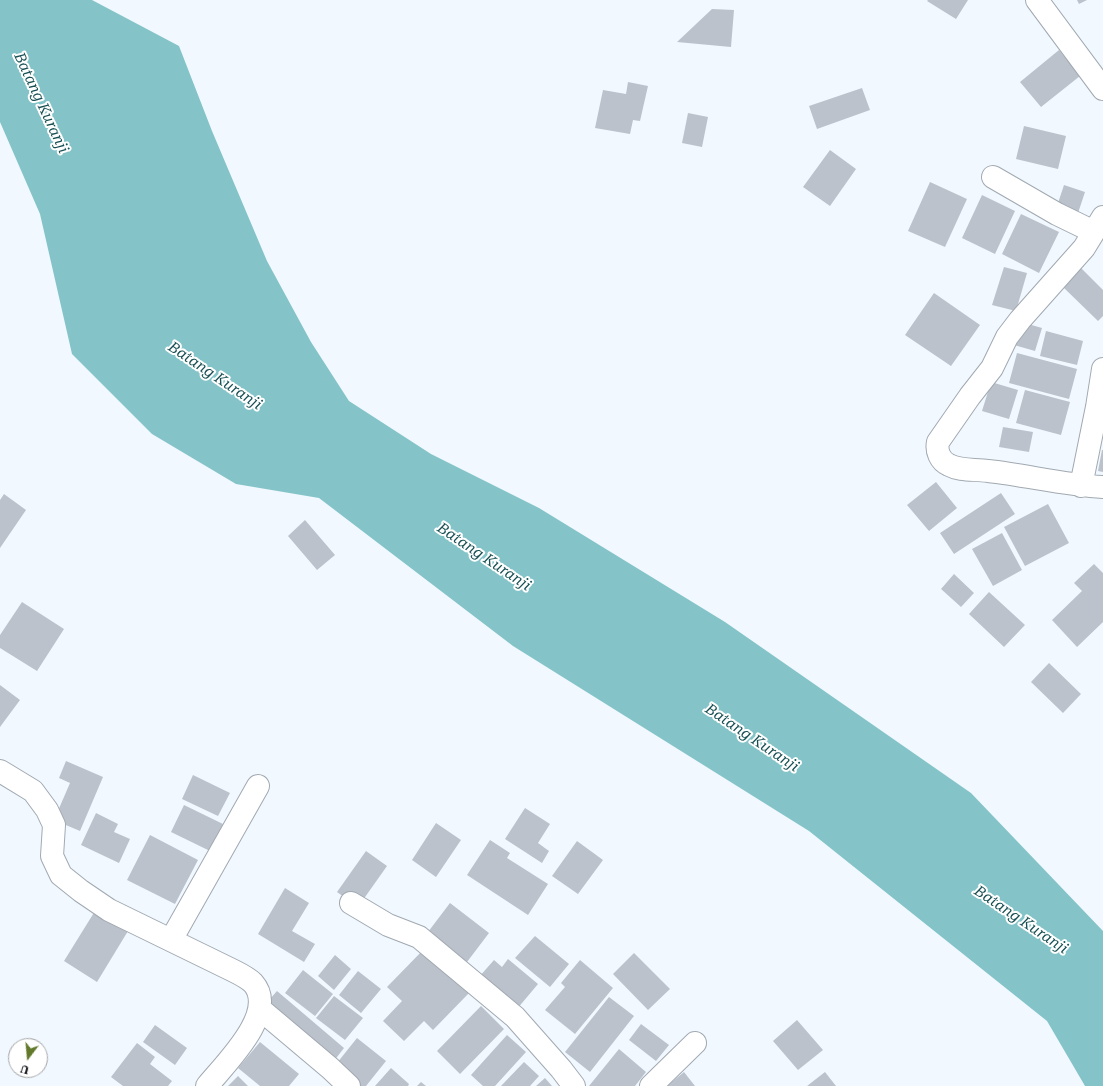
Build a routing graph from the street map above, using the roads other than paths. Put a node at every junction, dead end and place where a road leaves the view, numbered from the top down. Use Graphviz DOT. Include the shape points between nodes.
graph roads {
  1 [pos="1037,0"];
  2 [pos="1103,89"];
  3 [pos="993,176"];
  4 [pos="1099,224"];
  5 [pos="1103,369"];
  6 [pos="1081,486"];
  7 [pos="1103,487"];
  8 [pos="0,771"];
  9 [pos="258,786"];
  10 [pos="351,903"];
  11 [pos="171,940"];
  12 [pos="260,1009"];
  13 [pos="695,1043"];
  14 [pos="206,1086"];
  15 [pos="349,1086"];
  16 [pos="574,1086"];
  17 [pos="651,1086"];
  1 -- 2 [label="street"];
  3 -- 4 [label="street" via="1057,214"];
  4 -- 6 [label="street" via="1084,248 1007,337 992,368 938,442 937,450 948,465 960,469"];
  5 -- 6 [label="street"];
  6 -- 7 [label="street"];
  8 -- 11 [label="street" via="33,791 47,810 54,825 52,856 61,876 109,910"];
  9 -- 11 [label="street"];
  10 -- 16 [label="street" via="388,925 420,937 515,1016"];
  11 -- 12 [label="street" via="252,982 258,991"];
  12 -- 14 [label="street" via="250,1033"];
  12 -- 15 [label="street"];
  13 -- 17 [label="street"];
}
